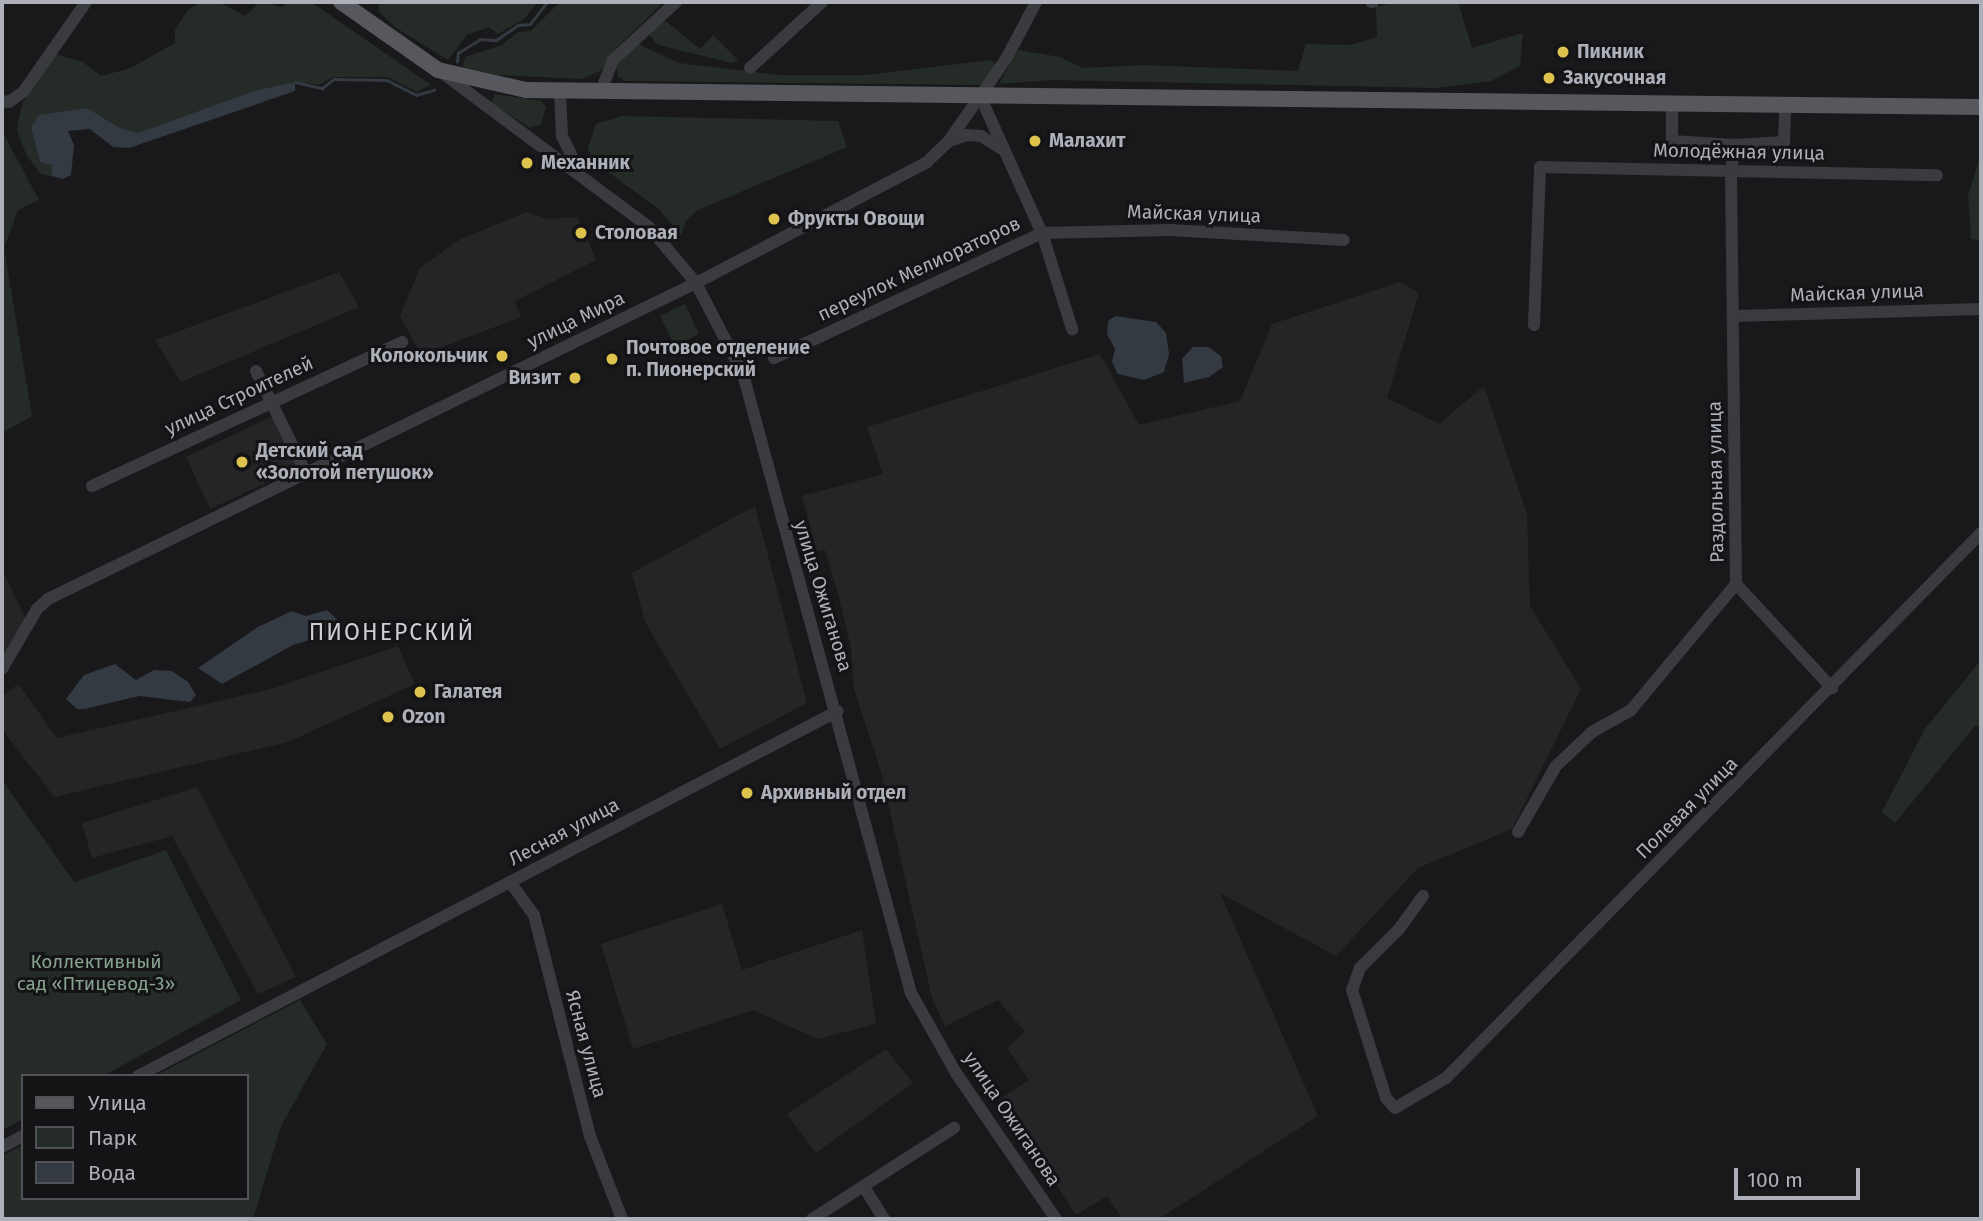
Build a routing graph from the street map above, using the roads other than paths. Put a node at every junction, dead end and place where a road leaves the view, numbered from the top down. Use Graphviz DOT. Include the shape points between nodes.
graph roads {
  1 [pos="86,2"];
  2 [pos="341,2"];
  3 [pos="676,2"];
  4 [pos="822,2"];
  5 [pos="1036,2"];
  6 [pos="750,68"];
  7 [pos="438,70"];
  8 [pos="560,91"];
  9 [pos="601,91"];
  10 [pos="980,96"];
  11 [pos="2,101"];
  12 [pos="1672,104"];
  13 [pos="1785,105"];
  14 [pos="1981,107"];
  15 [pos="948,142"];
  16 [pos="1735,145"];
  17 [pos="1002,149"];
  18 [pos="1731,171"];
  19 [pos="1937,175"];
  20 [pos="584,178"];
  21 [pos="1042,233"];
  22 [pos="1345,240"];
  23 [pos="696,283"];
  24 [pos="1981,309"];
  25 [pos="1734,316"];
  26 [pos="1534,325"];
  27 [pos="1072,329"];
  28 [pos="402,342"];
  29 [pos="774,358"];
  30 [pos="256,371"];
  31 [pos="272,403"];
  32 [pos="306,473"];
  33 [pos="92,486"];
  34 [pos="1981,533"];
  35 [pos="1736,584"];
  36 [pos="2,669"];
  37 [pos="1832,688"];
  38 [pos="838,711"];
  39 [pos="1518,832"];
  40 [pos="510,882"];
  41 [pos="1423,897"];
  42 [pos="142,1074"];
  43 [pos="954,1128"];
  44 [pos="21,1137"];
  45 [pos="2,1147"];
  46 [pos="864,1187"];
  47 [pos="622,1219"];
  48 [pos="812,1219"];
  49 [pos="884,1219"];
  50 [pos="1056,1219"];
  1 -- 11 [label="street" via="24,91"];
  2 -- 7 [label="main road"];
  3 -- 9 [label="street" via="613,60"];
  4 -- 6 [label="street"];
  5 -- 10 [label="street, улица Мира"];
  7 -- 8 [label="main road" via="504,88"];
  7 -- 20 [label="street, улица Ожиганова"];
  8 -- 9 [label="main road"];
  8 -- 20 [label="street" via="562,136"];
  9 -- 10 [label="main road"];
  10 -- 12 [label="main road"];
  10 -- 15 [label="street, улица Мира"];
  10 -- 17 [label="street"];
  12 -- 13 [label="main road"];
  12 -- 16 [label="street" via="1672,141"];
  13 -- 14 [label="main road"];
  13 -- 16 [label="street" via="1784,142"];
  15 -- 17 [label="street" via="981,136"];
  15 -- 23 [label="street, улица Мира" via="902,178"];
  16 -- 18 [label="street, Раздольная улица"];
  17 -- 21 [label="street"];
  18 -- 19 [label="street, Молодёжная улица"];
  18 -- 25 [label="street, Раздольная улица"];
  18 -- 26 [label="street, Молодёжная улица" via="1540,167"];
  20 -- 23 [label="street, улица Ожиганова" via="649,226"];
  21 -- 22 [label="street, Майская улица" via="1170,230"];
  21 -- 27 [label="street"];
  21 -- 29 [label="street, переулок Мелиораторов"];
  23 -- 32 [label="street, улица Мира"];
  23 -- 38 [label="street, улица Ожиганова" via="743,374"];
  24 -- 25 [label="street, Майская улица"];
  25 -- 35 [label="street, Раздольная улица"];
  28 -- 31 [label="street, улица Строителей"];
  30 -- 31 [label="street"];
  31 -- 32 [label="street"];
  31 -- 33 [label="street, улица Строителей"];
  32 -- 36 [label="street, улица Мира" via="48,599 37,609"];
  34 -- 37 [label="street, Полевая улица"];
  35 -- 37 [label="street"];
  35 -- 39 [label="street, Раздольная улица" via="1639,701 1592,732 1556,766"];
  37 -- 41 [label="street, Полевая улица" via="1446,1078 1403,1107 1390,1104 1352,989 1360,968 1401,928"];
  38 -- 40 [label="street, Лесная улица"];
  38 -- 50 [label="street, улица Ожиганова" via="911,993 956,1073"];
  40 -- 42 [label="street, Лесная улица"];
  40 -- 47 [label="street, Ясная улица" via="534,915 590,1136"];
  43 -- 46 [label="street"];
  44 -- 45 [label="street"];
  46 -- 48 [label="street"];
  46 -- 49 [label="street"];
}
